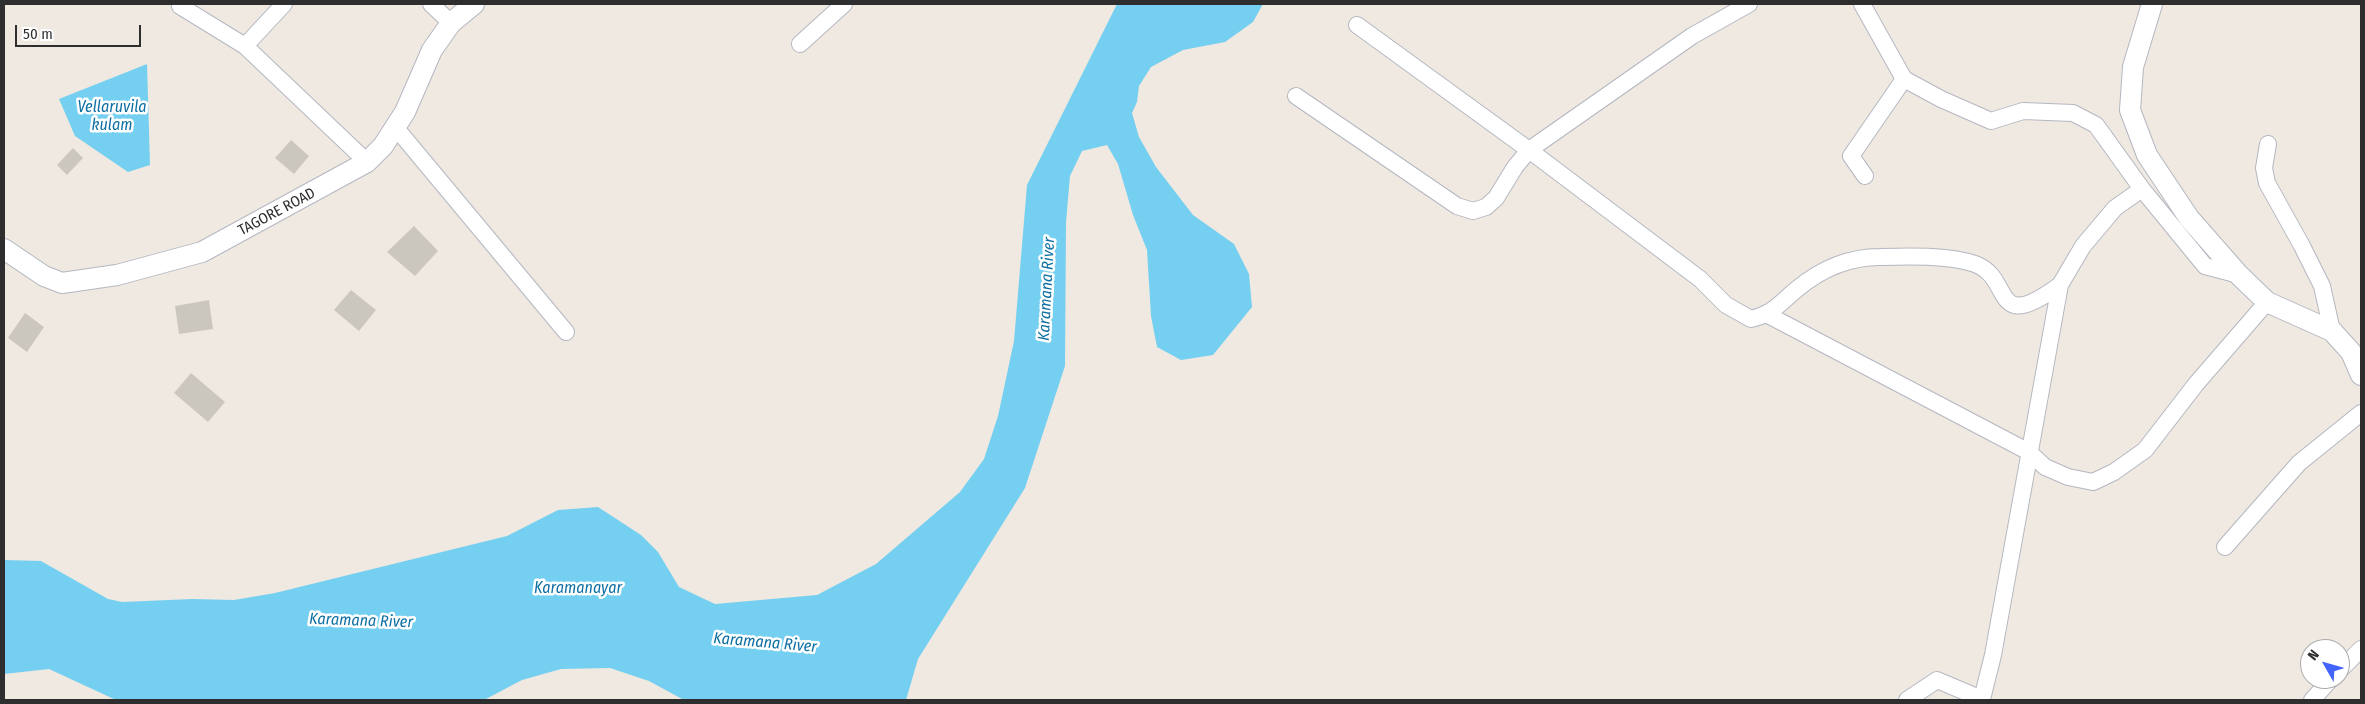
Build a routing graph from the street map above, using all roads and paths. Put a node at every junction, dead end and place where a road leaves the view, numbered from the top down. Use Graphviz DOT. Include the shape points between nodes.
graph roads {
  1 [pos="284,4"];
  2 [pos="432,4"];
  3 [pos="474,4"];
  4 [pos="844,4"];
  5 [pos="1749,4"];
  6 [pos="1862,4"];
  7 [pos="2152,4"];
  8 [pos="180,6"];
  9 [pos="451,23"];
  10 [pos="1357,25"];
  11 [pos="800,44"];
  12 [pos="245,46"];
  13 [pos="1904,79"];
  14 [pos="1296,96"];
  15 [pos="396,128"];
  16 [pos="2268,144"];
  17 [pos="1529,150"];
  18 [pos="367,162"];
  19 [pos="1865,176"];
  20 [pos="2142,189"];
  21 [pos="4,249"];
  22 [pos="2239,275"];
  23 [pos="2060,285"];
  24 [pos="2267,302"];
  25 [pos="1768,315"];
  26 [pos="2332,331"];
  27 [pos="566,332"];
  28 [pos="2361,375"];
  29 [pos="2361,413"];
  30 [pos="2029,452"];
  31 [pos="2225,547"];
  32 [pos="2361,649"];
  33 [pos="2350,660"];
  34 [pos="2322,689"];
  35 [pos="1907,700"];
  36 [pos="2312,700"];
  1 -- 12 [label="street"];
  2 -- 9 [label="street"];
  3 -- 9 [label="street, TAGORE ROAD"];
  4 -- 11 [label="street"];
  5 -- 17 [label="street" via="1692,36"];
  6 -- 13 [label="street"];
  7 -- 22 [label="street" via="2133,67 2130,110 2147,155 2189,218"];
  8 -- 12 [label="street"];
  9 -- 15 [label="street, TAGORE ROAD" via="432,50"];
  10 -- 17 [label="street"];
  12 -- 18 [label="street"];
  13 -- 19 [label="street" via="1851,156"];
  13 -- 20 [label="street" via="1991,121 2023,111 2073,113 2096,125"];
  14 -- 17 [label="street" via="1457,206 1473,211 1496,198"];
  15 -- 18 [label="street, TAGORE ROAD" via="384,146"];
  15 -- 27 [label="street"];
  16 -- 26 [label="street" via="2264,168 2268,183 2322,286"];
  17 -- 25 [label="street" via="1700,279 1739,315 1751,320"];
  18 -- 21 [label="street, TAGORE ROAD" via="202,252 117,275 62,283 44,276"];
  20 -- 22 [label="street" via="2205,266"];
  20 -- 23 [label="street" via="2116,208 2083,246"];
  22 -- 24 [label="street"];
  23 -- 25 [label="street" via="2039,301 2018,305 2008,302 1987,271 1974,264 1926,256 1879,256 1846,261 1820,273"];
  23 -- 30 [label="street"];
  24 -- 26 [label="street"];
  24 -- 30 [label="street" via="2196,384 2145,450 2114,472 2093,482 2068,477 2045,467"];
  25 -- 30 [label="street"];
  26 -- 28 [label="street" via="2351,352"];
  29 -- 31 [label="street" via="2299,463"];
  30 -- 35 [label="street" via="1993,655 1982,699 1937,680"];
  32 -- 33 [label="street"];
  34 -- 36 [label="street"];
}
